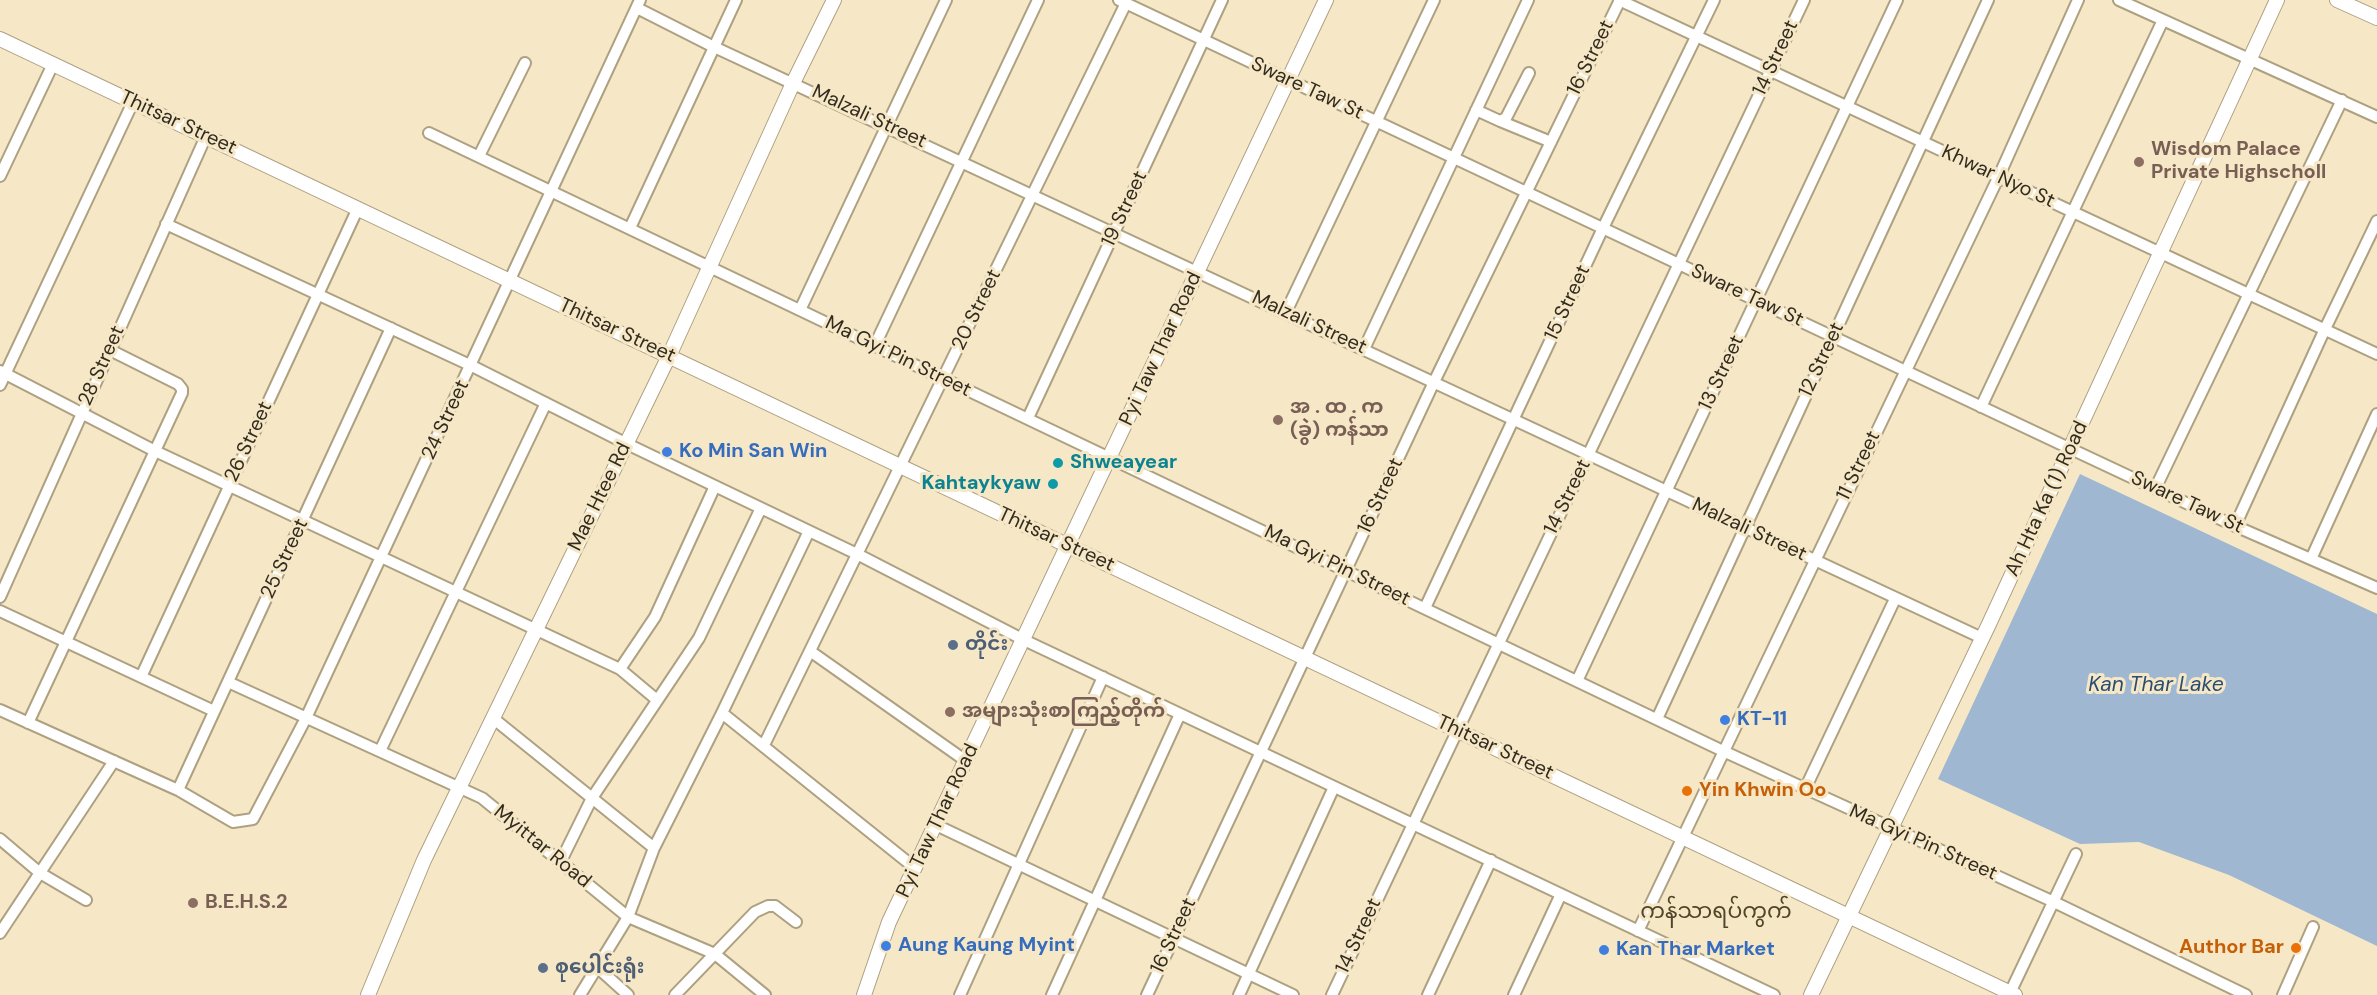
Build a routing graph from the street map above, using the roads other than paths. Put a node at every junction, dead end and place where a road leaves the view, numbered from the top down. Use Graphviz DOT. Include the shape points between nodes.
graph roads {
  1 [pos="736,0"];
  2 [pos="834,0"];
  3 [pos="946,0"];
  4 [pos="1038,0"];
  5 [pos="1222,0"];
  6 [pos="1326,0"];
  7 [pos="1434,0"];
  8 [pos="1528,0"];
  9 [pos="1619,0"];
  10 [pos="1714,0"];
  11 [pos="1804,0"];
  12 [pos="1897,0"];
  13 [pos="1988,0"];
  14 [pos="2078,0"];
  15 [pos="2119,0"];
  16 [pos="2277,0"];
  17 [pos="2337,0"];
  18 [pos="1123,2"];
  19 [pos="639,4"];
  20 [pos="2377,18"];
  21 [pos="2163,20"];
  22 [pos="1697,38"];
  23 [pos="0,39"];
  24 [pos="1204,40"];
  25 [pos="712,46"];
  26 [pos="2251,59"];
  27 [pos="525,63"];
  28 [pos="53,64"];
  29 [pos="1770,72"];
  30 [pos="1529,73"];
  31 [pos="1288,80"];
  32 [pos="794,81"];
  33 [pos="2342,100"];
  34 [pos="133,102"];
  35 [pos="1847,107"];
  36 [pos="1476,110"];
  37 [pos="2377,117"];
  38 [pos="1500,121"];
  39 [pos="1377,122"];
  40 [pos="887,125"];
  41 [pos="429,133"];
  42 [pos="206,136"];
  43 [pos="1551,142"];
  44 [pos="1923,142"];
  45 [pos="479,156"];
  46 [pos="1453,158"];
  47 [pos="962,160"];
  48 [pos="0,176"];
  49 [pos="1999,176"];
  50 [pos="551,190"];
  51 [pos="1526,193"];
  52 [pos="1033,194"];
  53 [pos="357,208"];
  54 [pos="2074,212"];
  55 [pos="2377,221"];
  56 [pos="166,224"];
  57 [pos="630,228"];
  58 [pos="1603,228"];
  59 [pos="1114,232"];
  60 [pos="2162,253"];
  61 [pos="1677,263"];
  62 [pos="709,266"];
  63 [pos="1197,271"];
  64 [pos="509,280"];
  65 [pos="318,294"];
  66 [pos="2249,294"];
  67 [pos="1756,301"];
  68 [pos="800,310"];
  69 [pos="1286,312"];
  70 [pos="391,328"];
  71 [pos="2324,331"];
  72 [pos="1833,337"];
  73 [pos="875,345"];
  74 [pos="1364,349"];
  75 [pos="110,350"];
  76 [pos="2377,354"];
  77 [pos="669,356"];
  78 [pos="472,366"];
  79 [pos="1905,371"];
  80 [pos="3,373"];
  81 [pos="943,378"];
  82 [pos="1434,382"];
  83 [pos="0,385"];
  84 [pos="546,403"];
  85 [pos="1981,407"];
  86 [pos="81,413"];
  87 [pos="2377,414"];
  88 [pos="1028,418"];
  89 [pos="1514,419"];
  90 [pos="625,443"];
  91 [pos="2071,449"];
  92 [pos="155,451"];
  93 [pos="1588,454"];
  94 [pos="1110,458"];
  95 [pos="900,466"];
  96 [pos="229,485"];
  97 [pos="715,486"];
  98 [pos="2156,487"];
  99 [pos="1667,491"];
  100 [pos="761,508"];
  101 [pos="303,519"];
  102 [pos="2235,526"];
  103 [pos="1745,528"];
  104 [pos="809,531"];
  105 [pos="1068,546"];
  106 [pos="857,554"];
  107 [pos="381,556"];
  108 [pos="2311,559"];
  109 [pos="1814,560"];
  110 [pos="1346,570"];
  111 [pos="2377,588"];
  112 [pos="457,592"];
  113 [pos="0,597"];
  114 [pos="1895,599"];
  115 [pos="1425,608"];
  116 [pos="0,610"];
  117 [pos="537,629"];
  118 [pos="1982,638"];
  119 [pos="1024,640"];
  120 [pos="66,642"];
  121 [pos="1497,643"];
  122 [pos="810,651"];
  123 [pos="1305,658"];
  124 [pos="620,669"];
  125 [pos="141,677"];
  126 [pos="1103,678"];
  127 [pos="1578,681"];
  128 [pos="228,682"];
  129 [pos="657,700"];
  130 [pos="0,710"];
  131 [pos="214,711"];
  132 [pos="722,713"];
  133 [pos="1180,714"];
  134 [pos="306,718"];
  135 [pos="494,718"];
  136 [pos="1657,719"];
  137 [pos="28,723"];
  138 [pos="1456,730"];
  139 [pos="764,745"];
  140 [pos="380,751"];
  141 [pos="1723,751"];
  142 [pos="1261,752"];
  143 [pos="114,761"];
  144 [pos="966,761"];
  145 [pos="1334,787"];
  146 [pos="461,788"];
  147 [pos="1805,789"];
  148 [pos="178,790"];
  149 [pos="592,798"];
  150 [pos="1413,822"];
  151 [pos="936,825"];
  152 [pos="1890,828"];
  153 [pos="1682,837"];
  154 [pos="0,839"];
  155 [pos="654,848"];
  156 [pos="2076,854"];
  157 [pos="1491,860"];
  158 [pos="560,863"];
  159 [pos="1020,865"];
  160 [pos="915,868"];
  161 [pos="40,873"];
  162 [pos="1561,894"];
  163 [pos="86,900"];
  164 [pos="1095,900"];
  165 [pos="2054,902"];
  166 [pos="1849,916"];
  167 [pos="628,917"];
  168 [pos="796,922"];
  169 [pos="2313,927"];
  170 [pos="1638,931"];
  171 [pos="0,933"];
  172 [pos="1173,938"];
  173 [pos="716,954"];
  174 [pos="597,967"];
  175 [pos="1248,974"];
  176 [pos="2012,994"];
  177 [pos="368,995"];
  178 [pos="580,995"];
  179 [pos="628,995"];
  180 [pos="675,995"];
  181 [pos="765,995"];
  182 [pos="864,995"];
  183 [pos="960,995"];
  184 [pos="1052,995"];
  185 [pos="1147,995"];
  186 [pos="1239,995"];
  187 [pos="1293,995"];
  188 [pos="1332,995"];
  189 [pos="1428,995"];
  190 [pos="1514,995"];
  191 [pos="1774,995"];
  192 [pos="1811,995"];
  193 [pos="2246,995"];
  194 [pos="2283,995"];
  1 -- 25 [label="street"];
  2 -- 32 [label="street, Mae Htee Rd"];
  3 -- 40 [label="street"];
  4 -- 47 [label="street"];
  5 -- 24 [label="street, 19 Street"];
  6 -- 31 [label="street, Pyi Taw Thar Road"];
  7 -- 39 [label="street"];
  8 -- 36 [label="street"];
  9 -- 22 [label="street, Khwar Nyo St"];
  9 -- 43 [label="street, 16 Street"];
  10 -- 22 [label="street, 15 Street"];
  11 -- 29 [label="street, 14 Street"];
  12 -- 35 [label="street, 13 Street"];
  13 -- 44 [label="street, 12 Street"];
  14 -- 49 [label="street, 11 Street"];
  15 -- 21 [label="street"];
  16 -- 26 [label="street, Ah Hta Ka (1) Road"];
  17 -- 20 [label="street"];
  18 -- 24 [label="street, Sware Taw St"];
  18 -- 52 [label="street, 20 Street"];
  19 -- 25 [label="street, Malzali Street"];
  19 -- 50 [label="street, 24 Street"];
  21 -- 26 [label="street"];
  21 -- 54 [label="street"];
  22 -- 29 [label="street, Khwar Nyo St"];
  22 -- 58 [label="street, 15 Street"];
  23 -- 28 [label="street, Thitsar Street"];
  24 -- 31 [label="street, Sware Taw St"];
  24 -- 59 [label="street, 19 Street"];
  25 -- 32 [label="street, Malzali Street"];
  25 -- 57 [label="street"];
  26 -- 33 [label="street"];
  26 -- 60 [label="street, Ah Hta Ka (1) Road"];
  27 -- 45 [label="street"];
  28 -- 34 [label="street, Thitsar Street"];
  28 -- 48 [label="street"];
  29 -- 35 [label="street, Khwar Nyo St"];
  29 -- 61 [label="street, 14 Street"];
  30 -- 38 [label="street" via="1509,114"];
  31 -- 39 [label="street, Sware Taw St"];
  31 -- 63 [label="street, Pyi Taw Thar Road"];
  32 -- 40 [label="street, Malzali Street"];
  32 -- 62 [label="street, Mae Htee Rd"];
  33 -- 37 [label="street"];
  33 -- 66 [label="street"];
  34 -- 42 [label="street, Thitsar Street"];
  34 -- 80 [label="street"];
  35 -- 44 [label="street, Khwar Nyo St"];
  35 -- 67 [label="street, 13 Street"];
  36 -- 38 [label="street"];
  36 -- 46 [label="street"];
  38 -- 43 [label="street"];
  39 -- 46 [label="street, Sware Taw St"];
  39 -- 69 [label="street"];
  40 -- 47 [label="street, Malzali Street"];
  40 -- 68 [label="street"];
  41 -- 45 [label="street, Ma Gyi Pin Street"];
  42 -- 53 [label="street, Thitsar Street"];
  42 -- 56 [label="street, 28 Street"];
  43 -- 51 [label="street, 16 Street"];
  44 -- 49 [label="street, Khwar Nyo St"];
  44 -- 72 [label="street, 12 Street"];
  45 -- 50 [label="street, Ma Gyi Pin Street"];
  46 -- 51 [label="street, Sware Taw St"];
  46 -- 74 [label="street"];
  47 -- 52 [label="street, Malzali Street"];
  47 -- 73 [label="street"];
  49 -- 54 [label="street, Khwar Nyo St"];
  49 -- 79 [label="street, 11 Street"];
  50 -- 57 [label="street, Ma Gyi Pin Street"];
  50 -- 64 [label="street, 24 Street"];
  51 -- 58 [label="street, Sware Taw St"];
  51 -- 82 [label="street, 16 Street"];
  52 -- 59 [label="street, Malzali Street"];
  52 -- 81 [label="street, 20 Street"];
  53 -- 64 [label="street, Thitsar Street"];
  53 -- 65 [label="street, 26 Street"];
  54 -- 60 [label="street, Khwar Nyo St"];
  54 -- 85 [label="street"];
  55 -- 71 [label="street"];
  56 -- 65 [label="street"];
  56 -- 75 [label="street, 28 Street"];
  57 -- 62 [label="street, Ma Gyi Pin Street"];
  58 -- 61 [label="street, Sware Taw St"];
  58 -- 89 [label="street, 15 Street"];
  59 -- 63 [label="street, Malzali Street"];
  59 -- 88 [label="street, 19 Street"];
  60 -- 66 [label="street, Khwar Nyo St"];
  60 -- 91 [label="street, Ah Hta Ka (1) Road"];
  61 -- 67 [label="street, Sware Taw St"];
  61 -- 93 [label="street, 14 Street"];
  62 -- 68 [label="street, Ma Gyi Pin Street"];
  62 -- 77 [label="street, Mae Htee Rd"];
  63 -- 69 [label="street, Malzali Street"];
  63 -- 94 [label="street, Pyi Taw Thar Road"];
  64 -- 77 [label="street, Thitsar Street"];
  64 -- 78 [label="street, 24 Street"];
  65 -- 70 [label="street"];
  65 -- 96 [label="street, 26 Street"];
  66 -- 71 [label="street, Khwar Nyo St"];
  66 -- 98 [label="street"];
  67 -- 72 [label="street, Sware Taw St"];
  67 -- 99 [label="street, 13 Street"];
  68 -- 73 [label="street, Ma Gyi Pin Street"];
  69 -- 74 [label="street, Malzali Street"];
  70 -- 78 [label="street"];
  70 -- 101 [label="street, 25 Street"];
  71 -- 76 [label="street, Khwar Nyo St"];
  71 -- 102 [label="street"];
  72 -- 79 [label="street, Sware Taw St"];
  72 -- 103 [label="street, 12 Street"];
  73 -- 81 [label="street, Ma Gyi Pin Street"];
  74 -- 82 [label="street, Malzali Street"];
  75 -- 86 [label="street, 28 Street"];
  75 -- 92 [label="street" via="182,389"];
  77 -- 90 [label="street, Mae Htee Rd"];
  77 -- 95 [label="street, Thitsar Street"];
  78 -- 84 [label="street"];
  78 -- 107 [label="street, 24 Street"];
  79 -- 85 [label="street, Sware Taw St"];
  79 -- 109 [label="street, 11 Street"];
  80 -- 83 [label="street"];
  80 -- 86 [label="street"];
  81 -- 88 [label="street, Ma Gyi Pin Street"];
  81 -- 95 [label="street, 20 Street"];
  82 -- 89 [label="street, Malzali Street"];
  82 -- 110 [label="street, 16 Street"];
  84 -- 90 [label="street"];
  84 -- 112 [label="street"];
  85 -- 91 [label="street, Sware Taw St"];
  86 -- 92 [label="street"];
  86 -- 113 [label="street, 28 Street"];
  87 -- 108 [label="street"];
  88 -- 94 [label="street, Ma Gyi Pin Street"];
  89 -- 93 [label="street, Malzali Street"];
  89 -- 115 [label="street, 15 Street"];
  90 -- 97 [label="street"];
  90 -- 117 [label="street, Mae Htee Rd"];
  91 -- 98 [label="street, Sware Taw St"];
  91 -- 118 [label="street, Ah Hta Ka (1) Road"];
  92 -- 96 [label="street"];
  92 -- 120 [label="street"];
  93 -- 99 [label="street, Malzali Street"];
  93 -- 121 [label="street, 14 Street"];
  94 -- 105 [label="street, Pyi Taw Thar Road"];
  94 -- 110 [label="street, Ma Gyi Pin Street"];
  95 -- 105 [label="street, Thitsar Street"];
  95 -- 106 [label="street, 20 Street"];
  96 -- 101 [label="street"];
  96 -- 125 [label="street, 26 Street"];
  97 -- 100 [label="street"];
  97 -- 124 [label="street" via="655,617"];
  98 -- 102 [label="street, Sware Taw St"];
  99 -- 103 [label="street, Malzali Street"];
  99 -- 127 [label="street, 13 Street"];
  100 -- 104 [label="street"];
  100 -- 129 [label="street" via="699,638"];
  101 -- 107 [label="street"];
  101 -- 128 [label="street, 25 Street"];
  102 -- 108 [label="street, Sware Taw St"];
  103 -- 109 [label="street, Malzali Street"];
  103 -- 136 [label="street, 12 Street"];
  104 -- 106 [label="street"];
  104 -- 132 [label="street"];
  105 -- 119 [label="street, Pyi Taw Thar Road"];
  105 -- 123 [label="street, Thitsar Street"];
  106 -- 119 [label="street"];
  106 -- 122 [label="street, 20 Street"];
  107 -- 112 [label="street"];
  107 -- 134 [label="street, 24 Street"];
  108 -- 111 [label="street, Sware Taw St"];
  109 -- 114 [label="street, Malzali Street"];
  109 -- 141 [label="street, 11 Street"];
  110 -- 115 [label="street, Ma Gyi Pin Street"];
  110 -- 123 [label="street, 16 Street"];
  112 -- 117 [label="street"];
  112 -- 140 [label="street"];
  114 -- 118 [label="street, Malzali Street"];
  114 -- 147 [label="street"];
  115 -- 121 [label="street, Ma Gyi Pin Street"];
  116 -- 120 [label="street"];
  117 -- 124 [label="street"];
  117 -- 135 [label="street, Mae Htee Rd"];
  118 -- 152 [label="street, Ah Hta Ka (1) Road"];
  119 -- 126 [label="street"];
  119 -- 144 [label="street, Pyi Taw Thar Road"];
  120 -- 125 [label="street"];
  120 -- 137 [label="street"];
  121 -- 127 [label="street, Ma Gyi Pin Street"];
  121 -- 138 [label="street, 14 Street"];
  122 -- 139 [label="street, 20 Street"];
  122 -- 144 [label="street"];
  123 -- 138 [label="street, Thitsar Street"];
  123 -- 142 [label="street, 16 Street"];
  124 -- 129 [label="street"];
  125 -- 131 [label="street"];
  126 -- 133 [label="street"];
  126 -- 159 [label="street"];
  127 -- 136 [label="street, Ma Gyi Pin Street"];
  128 -- 131 [label="street, 25 Street"];
  128 -- 134 [label="street, Myittar Road"];
  129 -- 149 [label="street"];
  130 -- 137 [label="street"];
  131 -- 148 [label="street, 25 Street"];
  132 -- 139 [label="street"];
  132 -- 155 [label="street"];
  133 -- 142 [label="street"];
  133 -- 164 [label="street"];
  134 -- 140 [label="street, Myittar Road"];
  134 -- 148 [label="street, 24 Street" via="253,819 232,822"];
  135 -- 146 [label="street, Mae Htee Rd"];
  135 -- 149 [label="street"];
  136 -- 141 [label="street, Ma Gyi Pin Street"];
  137 -- 143 [label="street"];
  138 -- 150 [label="street, 14 Street"];
  138 -- 153 [label="street, Thitsar Street"];
  139 -- 160 [label="street"];
  140 -- 146 [label="street, Myittar Road"];
  141 -- 147 [label="street, Ma Gyi Pin Street"];
  141 -- 153 [label="street, 11 Street"];
  142 -- 145 [label="street"];
  142 -- 172 [label="street, 16 Street"];
  143 -- 148 [label="street"];
  143 -- 161 [label="street"];
  144 -- 151 [label="street, Pyi Taw Thar Road"];
  145 -- 150 [label="street"];
  145 -- 175 [label="street"];
  146 -- 158 [label="street, Myittar Road" via="482,798"];
  146 -- 177 [label="street, Mae Htee Rd" via="424,861"];
  147 -- 152 [label="street, Ma Gyi Pin Street"];
  149 -- 155 [label="street"];
  149 -- 158 [label="street"];
  150 -- 157 [label="street"];
  150 -- 188 [label="street, 14 Street"];
  151 -- 159 [label="street"];
  151 -- 160 [label="street, Pyi Taw Thar Road"];
  152 -- 165 [label="street, Ma Gyi Pin Street"];
  152 -- 166 [label="street, Ah Hta Ka (1) Road"];
  153 -- 166 [label="street, Thitsar Street"];
  153 -- 170 [label="street, 11 Street"];
  154 -- 161 [label="street"];
  155 -- 167 [label="street"];
  156 -- 165 [label="street"];
  157 -- 162 [label="street"];
  157 -- 189 [label="street"];
  158 -- 167 [label="street, Myittar Road"];
  159 -- 164 [label="street"];
  159 -- 183 [label="street"];
  160 -- 182 [label="street, Pyi Taw Thar Road" via="890,922"];
  161 -- 163 [label="street"];
  161 -- 171 [label="street"];
  162 -- 170 [label="street"];
  162 -- 190 [label="street"];
  164 -- 172 [label="street"];
  164 -- 184 [label="street"];
  165 -- 176 [label="street"];
  165 -- 193 [label="street, Ma Gyi Pin Street"];
  166 -- 176 [label="street, Thitsar Street"];
  166 -- 192 [label="street, Ah Hta Ka (1) Road"];
  167 -- 173 [label="street, Myittar Road"];
  167 -- 174 [label="street"];
  168 -- 173 [label="street" via="775,906 768,906 755,912"];
  169 -- 194 [label="street"];
  170 -- 191 [label="street"];
  172 -- 175 [label="street"];
  172 -- 185 [label="street, 16 Street"];
  173 -- 180 [label="street"];
  173 -- 181 [label="street, Myittar Road"];
  174 -- 178 [label="street"];
  174 -- 179 [label="street"];
  175 -- 186 [label="street"];
  175 -- 187 [label="street"];
}
